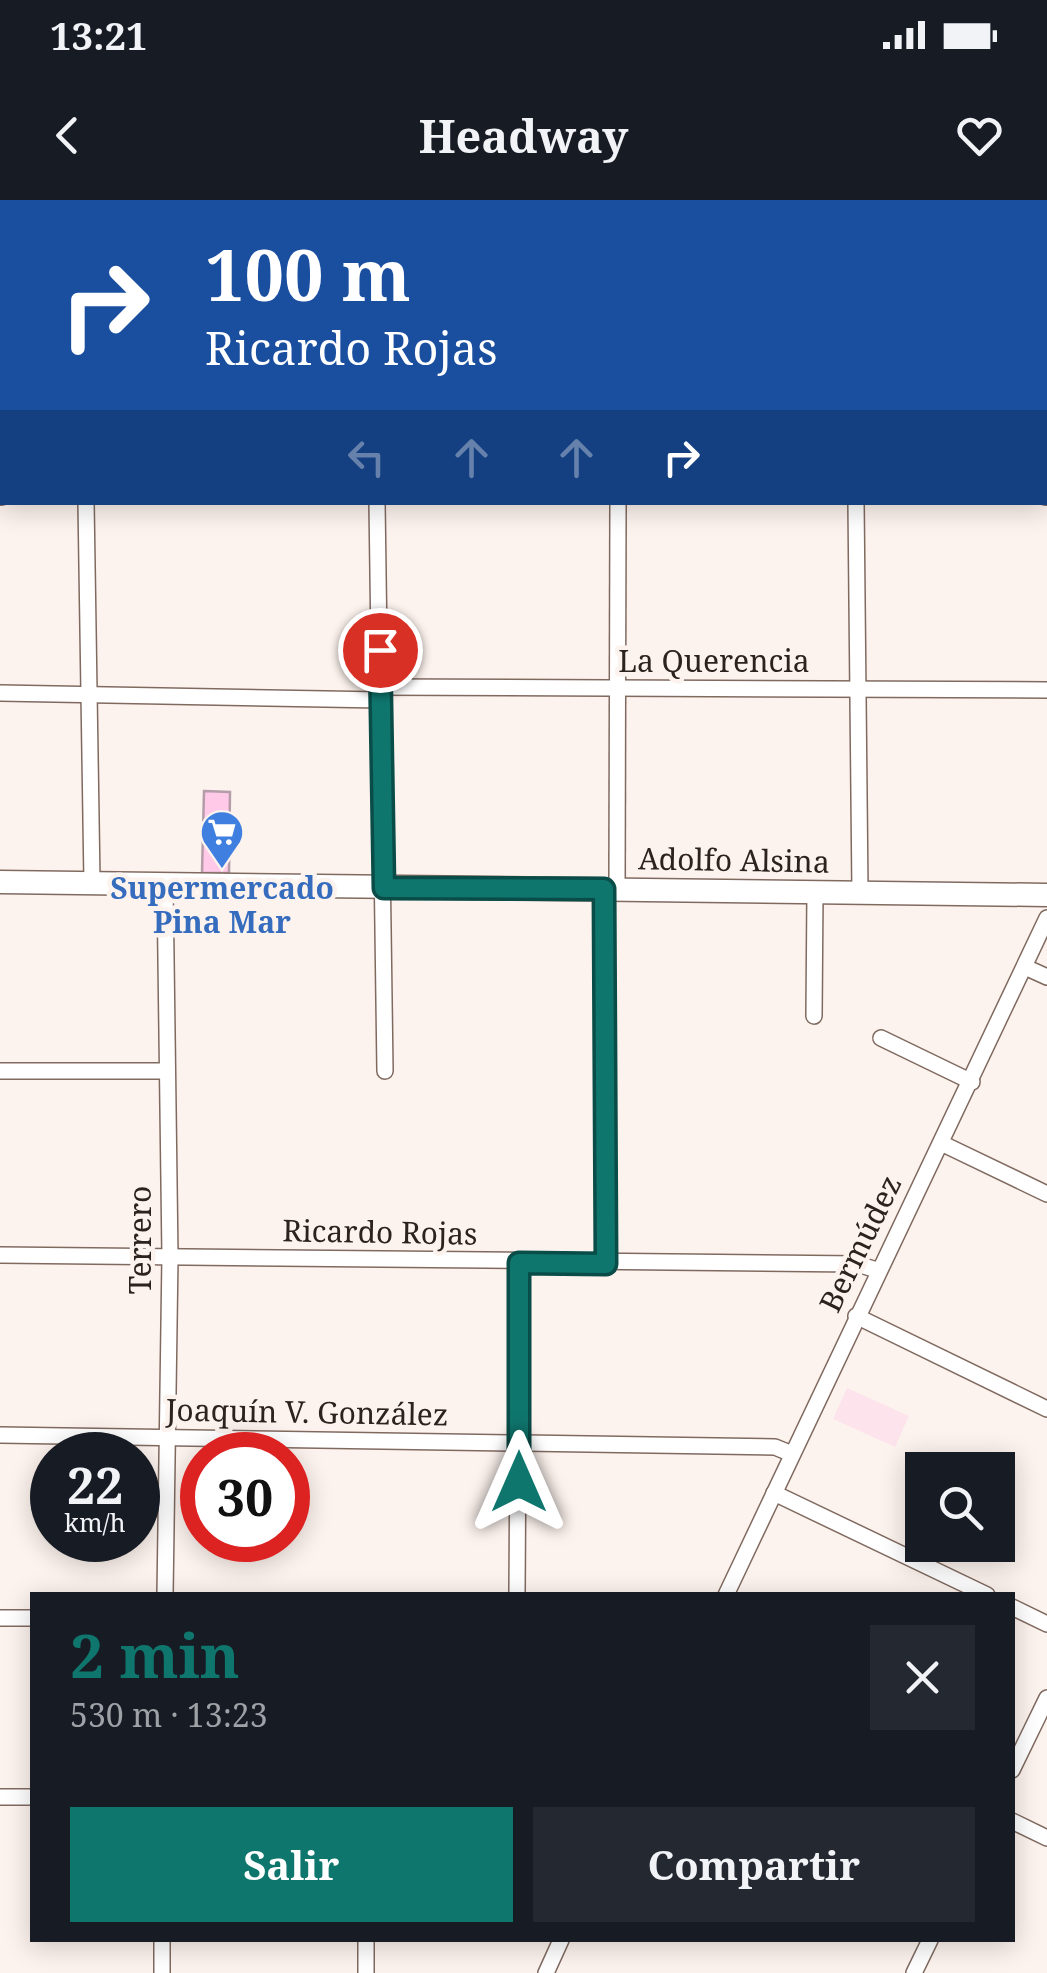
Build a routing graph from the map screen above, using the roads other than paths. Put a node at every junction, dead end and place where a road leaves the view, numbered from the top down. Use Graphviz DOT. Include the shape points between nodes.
graph roads {
  1 [pos="86,505"];
  2 [pos="377,505"];
  3 [pos="618,505"];
  4 [pos="856,505"];
  5 [pos="857,689"];
  6 [pos="618,690"];
  7 [pos="1047,690"];
  8 [pos="380,693"];
  9 [pos="0,694"];
  10 [pos="90,694"];
  11 [pos="0,882"];
  12 [pos="92,882"];
  13 [pos="165,884"];
  14 [pos="384,888"];
  15 [pos="611,889"];
  16 [pos="815,892"];
  17 [pos="860,892"];
  18 [pos="1047,895"];
  19 [pos="1047,918"];
  20 [pos="1025,967"];
  21 [pos="1047,977"];
  22 [pos="814,1016"];
  23 [pos="881,1038"];
  24 [pos="0,1071"];
  25 [pos="167,1071"];
  26 [pos="384,1072"];
  27 [pos="972,1082"];
  28 [pos="940,1143"];
  29 [pos="1047,1194"];
  30 [pos="0,1255"];
  31 [pos="170,1256"];
  32 [pos="519,1263"];
  33 [pos="606,1264"];
  34 [pos="878,1270"];
  35 [pos="856,1316"];
  36 [pos="1047,1409"];
  37 [pos="0,1436"];
  38 [pos="167,1438"];
  39 [pos="520,1444"];
  40 [pos="792,1454"];
  41 [pos="774,1494"];
  42 [pos="165,1592"];
  43 [pos="517,1592"];
  44 [pos="727,1592"];
  45 [pos="981,1592"];
  46 [pos="1015,1608"];
  47 [pos="0,1618"];
  48 [pos="30,1618"];
  49 [pos="1047,1624"];
  50 [pos="1047,1698"];
  51 [pos="1015,1764"];
  52 [pos="0,1797"];
  53 [pos="30,1797"];
  54 [pos="1015,1822"];
  55 [pos="1047,1838"];
  56 [pos="162,1942"];
  57 [pos="366,1942"];
  58 [pos="561,1942"];
  59 [pos="929,1942"];
  60 [pos="162,1973"];
  61 [pos="366,1973"];
  62 [pos="546,1973"];
  63 [pos="914,1973"];
  1 -- 10 [label="street"];
  2 -- 8 [label="street"];
  3 -- 6 [label="street"];
  4 -- 5 [label="street"];
  5 -- 6 [label="street, La Querencia"];
  5 -- 7 [label="street, La Querencia"];
  5 -- 17 [label="street"];
  6 -- 8 [label="street, La Querencia"];
  6 -- 15 [label="street"];
  8 -- 10 [label="street, La Querencia"];
  8 -- 14 [label="street"];
  9 -- 10 [label="street, La Querencia"];
  10 -- 12 [label="street"];
  11 -- 12 [label="street, Adolfo Alsina"];
  12 -- 13 [label="street, Adolfo Alsina"];
  13 -- 14 [label="street, Adolfo Alsina"];
  13 -- 25 [label="street, Terrero"];
  14 -- 15 [label="street, Adolfo Alsina"];
  14 -- 26 [label="street"];
  15 -- 16 [label="street, Adolfo Alsina"];
  15 -- 33 [label="street"];
  16 -- 17 [label="street, Adolfo Alsina"];
  16 -- 22 [label="street"];
  17 -- 18 [label="street, Adolfo Alsina"];
  19 -- 20 [label="street, Bermúdez"];
  20 -- 21 [label="street"];
  20 -- 27 [label="street, Bermúdez"];
  23 -- 27 [label="street"];
  24 -- 25 [label="street"];
  25 -- 31 [label="street, Terrero"];
  27 -- 28 [label="street, Bermúdez"];
  28 -- 29 [label="street"];
  28 -- 34 [label="street, Bermúdez"];
  30 -- 31 [label="street, Ricardo Rojas"];
  31 -- 32 [label="street, Ricardo Rojas"];
  31 -- 38 [label="street, Terrero"];
  32 -- 33 [label="street, Ricardo Rojas"];
  32 -- 39 [label="street"];
  33 -- 34 [label="street, Ricardo Rojas" via="857,1264"];
  34 -- 35 [label="street, Bermúdez"];
  35 -- 36 [label="street"];
  35 -- 40 [label="street, Bermúdez"];
  37 -- 38 [label="street, Joaquín V. González"];
  38 -- 39 [label="street, Joaquín V. González"];
  38 -- 42 [label="street, Terrero"];
  39 -- 40 [label="street, Joaquín V. González" via="775,1447"];
  39 -- 43 [label="street"];
  40 -- 41 [label="street, Bermúdez"];
  41 -- 44 [label="street, Bermúdez"];
  41 -- 45 [label="street"];
  46 -- 49 [label="street"];
  47 -- 48 [label="street"];
  50 -- 51 [label="street"];
  52 -- 53 [label="street"];
  54 -- 55 [label="street"];
  56 -- 60 [label="street"];
  57 -- 61 [label="street"];
  58 -- 62 [label="street"];
  59 -- 63 [label="street"];
}
